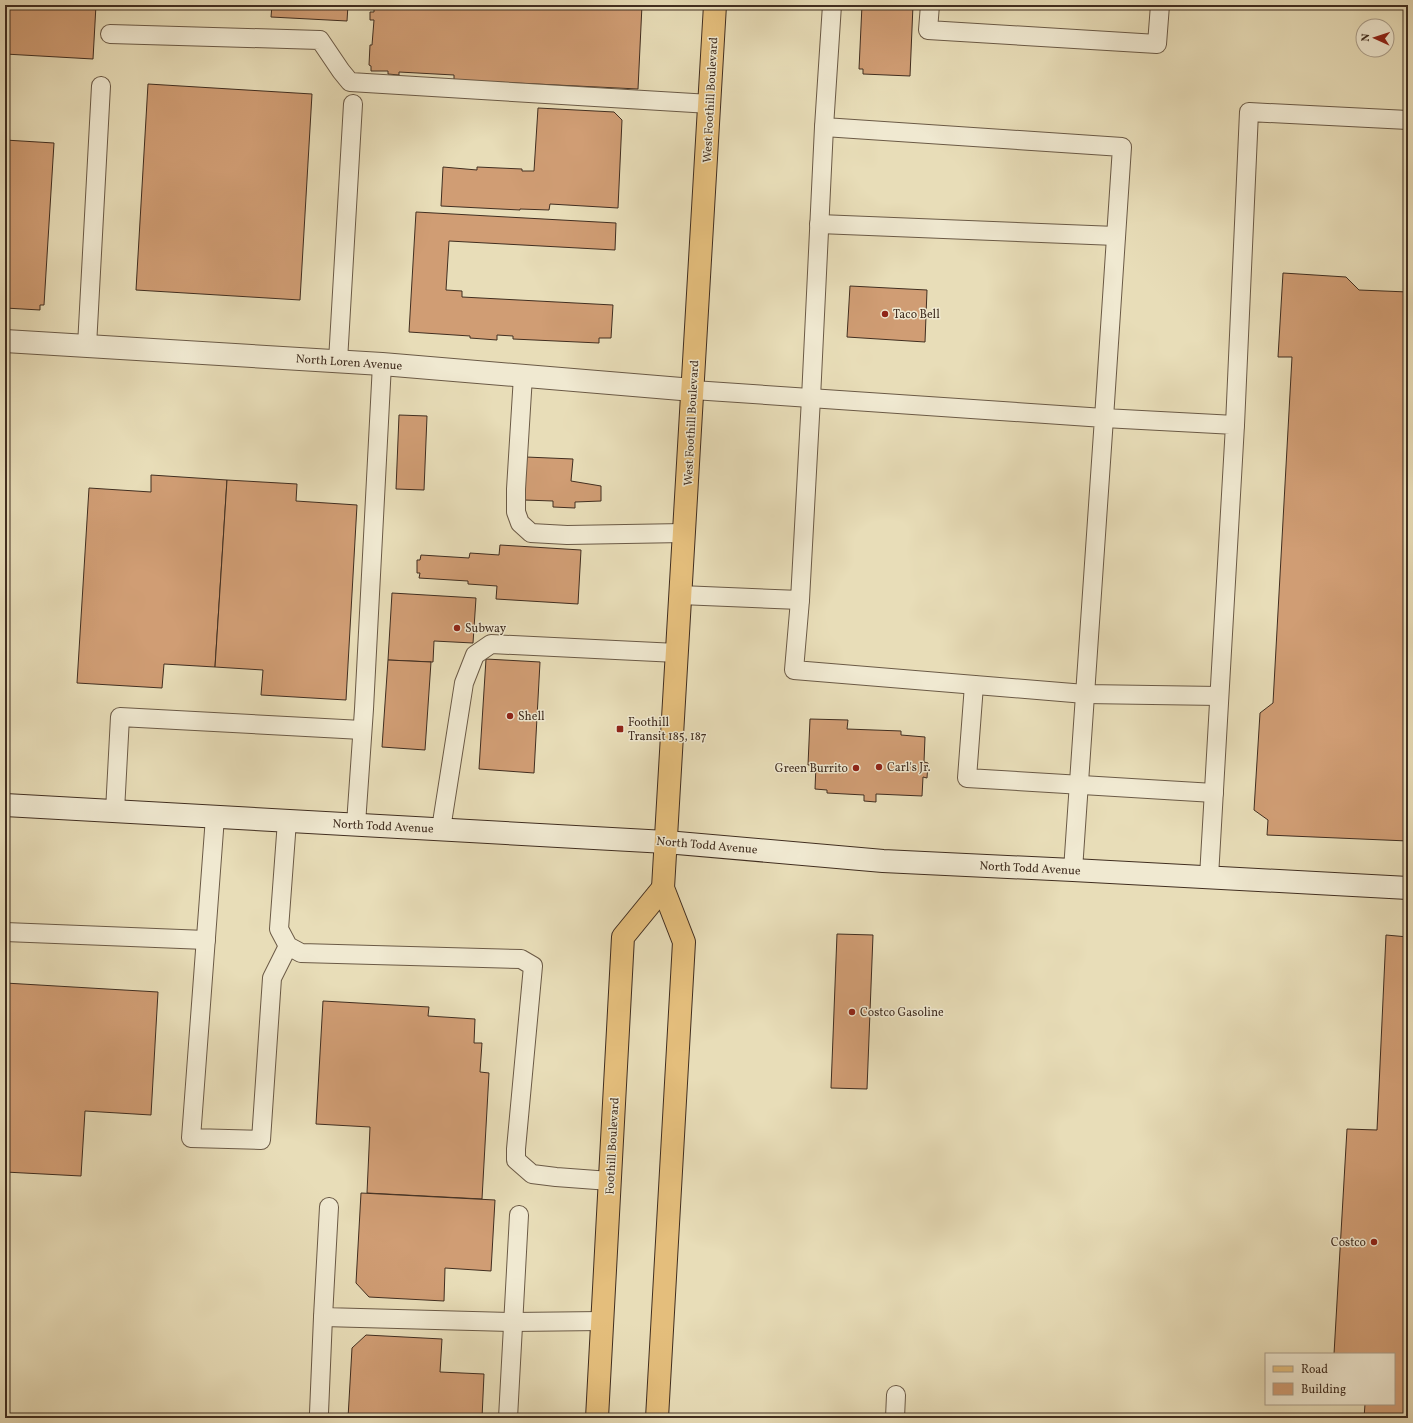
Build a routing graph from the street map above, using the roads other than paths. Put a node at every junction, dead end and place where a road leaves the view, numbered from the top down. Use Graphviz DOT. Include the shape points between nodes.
graph roads {
  1 [pos="716,5"];
  2 [pos="832,5"];
  3 [pos="930,5"];
  4 [pos="1160,5"];
  5 [pos="110,34"];
  6 [pos="101,86"];
  7 [pos="353,104"];
  8 [pos="710,104"];
  9 [pos="1408,120"];
  10 [pos="824,127"];
  11 [pos="819,224"];
  12 [pos="1116,236"];
  13 [pos="5,340"];
  14 [pos="87,346"];
  15 [pos="338,361"];
  16 [pos="382,364"];
  17 [pos="522,376"];
  18 [pos="693,390"];
  19 [pos="811,398"];
  20 [pos="1104,418"];
  21 [pos="1235,425"];
  22 [pos="684,533"];
  23 [pos="680,595"];
  24 [pos="800,600"];
  25 [pos="677,653"];
  26 [pos="974,685"];
  27 [pos="1085,694"];
  28 [pos="1219,696"];
  29 [pos="362,730"];
  30 [pos="1079,786"];
  31 [pos="1214,793"];
  32 [pos="5,805"];
  33 [pos="115,812"];
  34 [pos="215,817"];
  35 [pos="287,821"];
  36 [pos="356,824"];
  37 [pos="441,829"];
  38 [pos="666,842"];
  39 [pos="1073,870"];
  40 [pos="1209,877"];
  41 [pos="663,888"];
  42 [pos="1408,888"];
  43 [pos="5,932"];
  44 [pos="206,940"];
  45 [pos="288,946"];
  46 [pos="610,1181"];
  47 [pos="329,1207"];
  48 [pos="519,1215"];
  49 [pos="323,1316"];
  50 [pos="602,1321"];
  51 [pos="512,1322"];
  52 [pos="896,1395"];
  53 [pos="319,1413"];
  54 [pos="508,1418"];
  55 [pos="597,1418"];
  56 [pos="657,1418"];
  57 [pos="895,1418"];
  1 -- 8 [label="main road, West Foothill Boulevard"];
  2 -- 10 [label="lane"];
  3 -- 4 [label="lane" via="928,30 1157,44"];
  5 -- 8 [label="lane" via="320,40 350,82"];
  6 -- 14 [label="lane"];
  7 -- 15 [label="lane"];
  8 -- 18 [label="main road, West Foothill Boulevard"];
  9 -- 21 [label="lane" via="1249,112"];
  10 -- 11 [label="lane"];
  10 -- 12 [label="lane" via="1122,147"];
  11 -- 12 [label="lane"];
  11 -- 19 [label="lane"];
  12 -- 20 [label="lane"];
  13 -- 14 [label="street, North Loren Avenue"];
  14 -- 15 [label="street, North Loren Avenue"];
  15 -- 16 [label="street, North Loren Avenue"];
  16 -- 17 [label="street, North Loren Avenue"];
  16 -- 29 [label="lane"];
  17 -- 18 [label="street, North Loren Avenue"];
  17 -- 22 [label="lane" via="516,489 516,512 520,523 531,533"];
  18 -- 19 [label="lane"];
  18 -- 22 [label="main road, West Foothill Boulevard"];
  19 -- 20 [label="lane"];
  19 -- 24 [label="lane"];
  20 -- 21 [label="lane"];
  20 -- 27 [label="lane"];
  21 -- 28 [label="lane"];
  22 -- 23 [label="main road, West Foothill Boulevard"];
  23 -- 24 [label="lane"];
  23 -- 25 [label="main road, West Foothill Boulevard"];
  24 -- 26 [label="lane" via="794,670"];
  25 -- 37 [label="lane" via="492,644 475,655 464,684"];
  25 -- 38 [label="main road, West Foothill Boulevard"];
  26 -- 27 [label="lane"];
  26 -- 30 [label="lane" via="967,778"];
  27 -- 28 [label="lane"];
  27 -- 30 [label="lane"];
  28 -- 31 [label="lane"];
  29 -- 33 [label="lane" via="120,716"];
  29 -- 36 [label="lane"];
  30 -- 31 [label="lane"];
  30 -- 39 [label="lane"];
  31 -- 40 [label="lane"];
  32 -- 33 [label="street, North Todd Avenue"];
  33 -- 34 [label="street, North Todd Avenue"];
  34 -- 35 [label="street, North Todd Avenue"];
  34 -- 44 [label="lane"];
  35 -- 36 [label="street, North Todd Avenue"];
  35 -- 45 [label="lane" via="279,929"];
  36 -- 37 [label="street, North Todd Avenue"];
  37 -- 38 [label="street, North Todd Avenue"];
  38 -- 39 [label="street, North Todd Avenue" via="883,861"];
  38 -- 41 [label="main road"];
  39 -- 40 [label="street, North Todd Avenue"];
  40 -- 42 [label="street, North Todd Avenue"];
  41 -- 46 [label="main road, Foothill Boulevard" via="623,937"];
  41 -- 56 [label="main road" via="684,942"];
  43 -- 44 [label="lane"];
  44 -- 45 [label="lane" via="191,1138 261,1140 272,978"];
  45 -- 46 [label="lane" via="301,953 521,959 533,966 516,1160 532,1174"];
  46 -- 50 [label="main road, Foothill Boulevard"];
  47 -- 49 [label="lane"];
  48 -- 51 [label="lane"];
  49 -- 51 [label="lane"];
  49 -- 53 [label="lane"];
  50 -- 51 [label="lane"];
  50 -- 55 [label="main road, Foothill Boulevard"];
  51 -- 54 [label="lane"];
  52 -- 57 [label="lane"];
}
